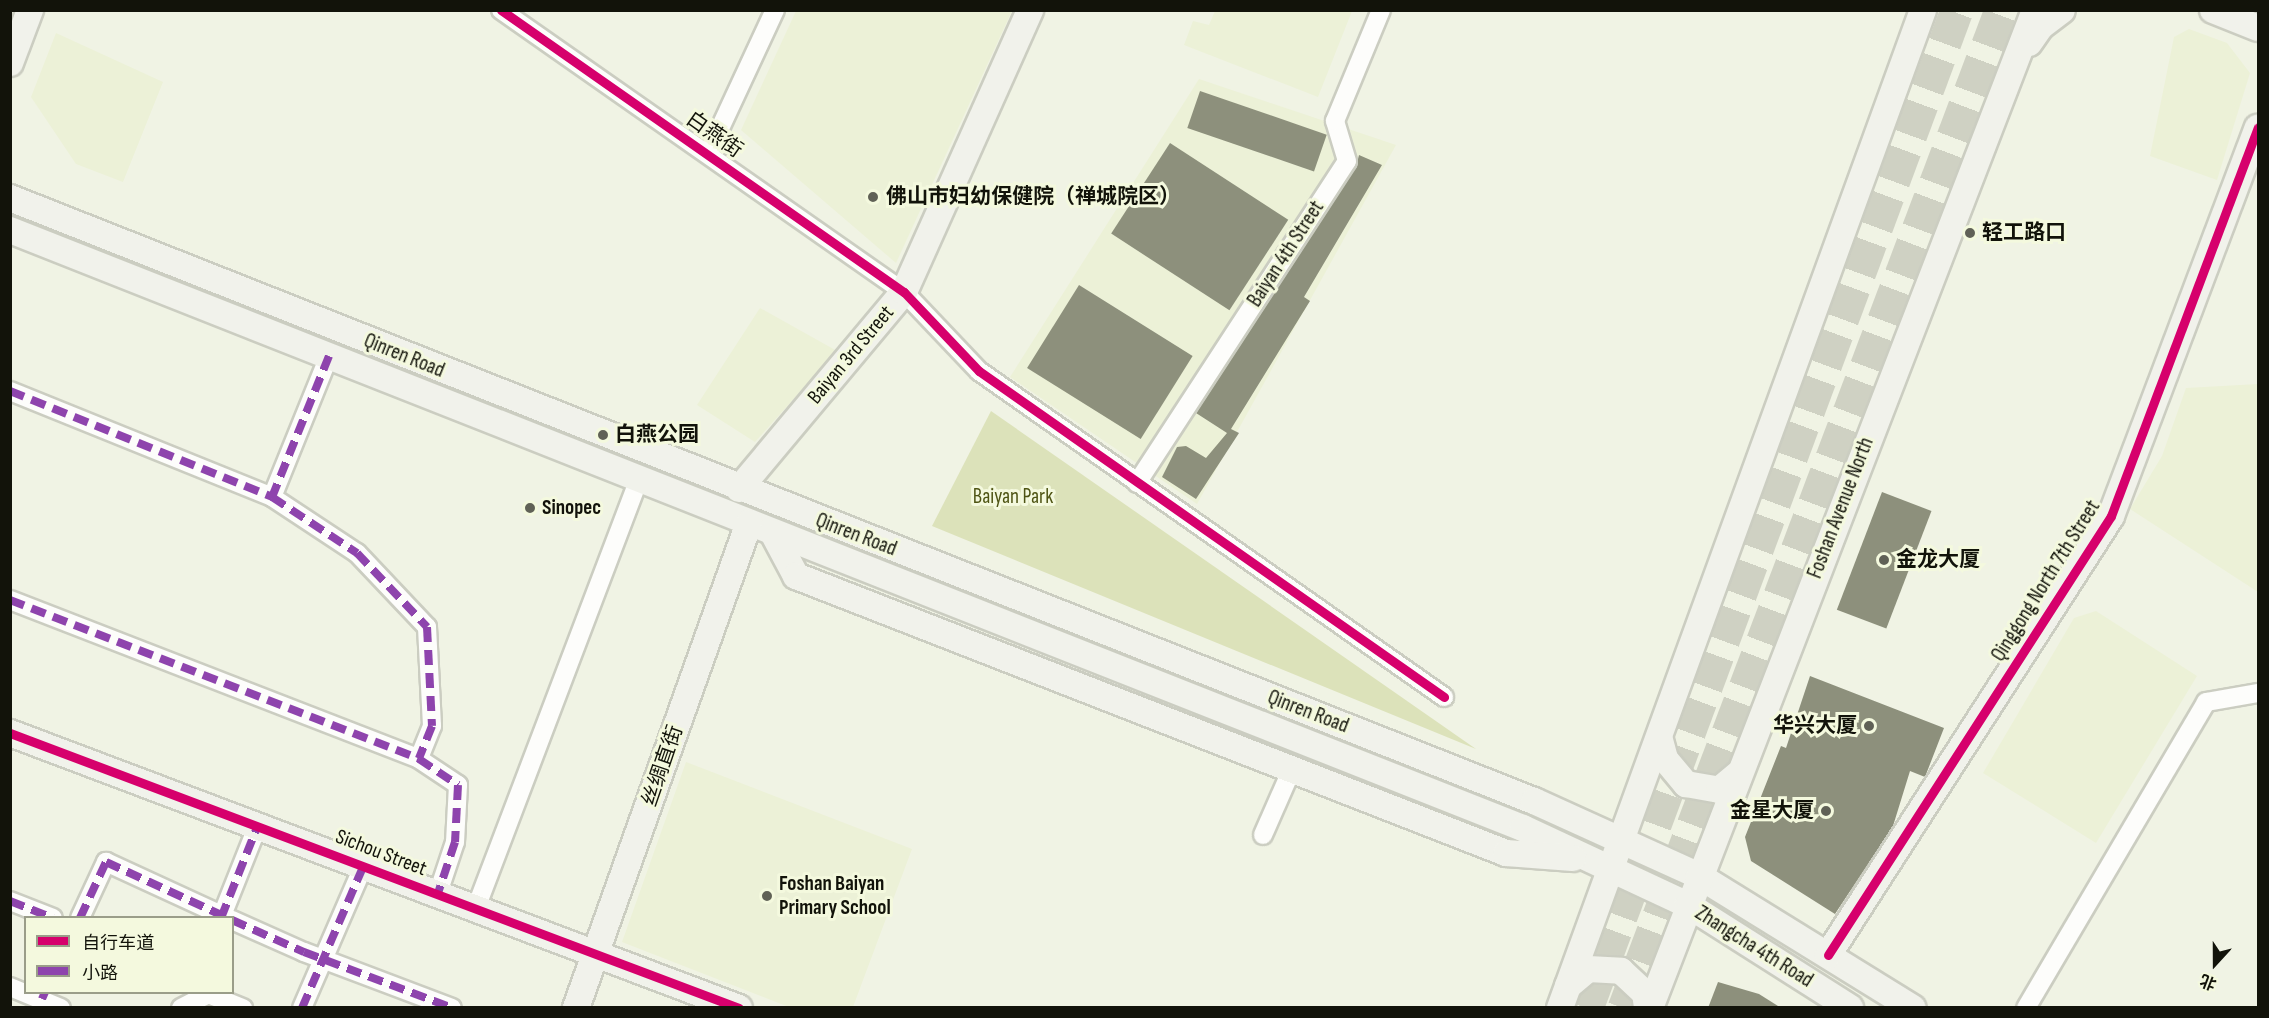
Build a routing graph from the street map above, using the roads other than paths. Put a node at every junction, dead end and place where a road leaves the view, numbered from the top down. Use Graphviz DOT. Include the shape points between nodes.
graph roads {
  1 [pos="39,10"];
  2 [pos="501,10"];
  3 [pos="775,10"];
  4 [pos="1030,10"];
  5 [pos="1381,10"];
  6 [pos="1923,10"];
  7 [pos="2035,10"];
  8 [pos="2062,10"];
  9 [pos="2214,10"];
  10 [pos="27,22"];
  11 [pos="2259,28"];
  12 [pos="10,63"];
  13 [pos="2012,68"];
  14 [pos="2259,128"];
  15 [pos="709,152"];
  16 [pos="10,198"];
  17 [pos="10,230"];
  18 [pos="904,292"];
  19 [pos="328,356"];
  20 [pos="10,390"];
  21 [pos="639,480"];
  22 [pos="1137,483"];
  23 [pos="739,489"];
  24 [pos="272,496"];
  25 [pos="749,523"];
  26 [pos="773,533"];
  27 [pos="10,600"];
  28 [pos="2259,693"];
  29 [pos="1444,697"];
  30 [pos="10,733"];
  31 [pos="1660,740"];
  32 [pos="419,759"];
  33 [pos="1292,769"];
  34 [pos="1738,774"];
  35 [pos="258,825"];
  36 [pos="1263,835"];
  37 [pos="1623,842"];
  38 [pos="1588,859"];
  39 [pos="364,865"];
  40 [pos="1613,871"];
  41 [pos="1699,876"];
  42 [pos="438,894"];
  43 [pos="10,901"];
  44 [pos="1688,905"];
  45 [pos="476,908"];
  46 [pos="48,916"];
  47 [pos="81,916"];
  48 [pos="224,916"];
  49 [pos="226,916"];
  50 [pos="234,920"];
  51 [pos="597,954"];
  52 [pos="1828,955"];
  53 [pos="322,959"];
  54 [pos="43,996"];
  55 [pos="1564,997"];
  56 [pos="61,1008"];
  57 [pos="182,1008"];
  58 [pos="243,1008"];
  59 [pos="302,1008"];
  60 [pos="452,1008"];
  61 [pos="576,1008"];
  62 [pos="739,1008"];
  63 [pos="1648,1008"];
  64 [pos="1850,1008"];
  65 [pos="1913,1008"];
  66 [pos="2026,1008"];
  1 -- 10 [label="main road"];
  2 -- 15 [label="street, 白燕街"];
  3 -- 15 [label="street"];
  4 -- 18 [label="main road, Baiyan 3rd Street"];
  5 -- 22 [label="street, Baiyan 4th Street" via="1335,121 1347,161"];
  6 -- 31 [label="main road"];
  7 -- 13 [label="main road, Foshan Avenue North"];
  8 -- 13 [label="main road" via="2041,26"];
  9 -- 11 [label="main road"];
  10 -- 12 [label="main road"];
  13 -- 34 [label="main road, Foshan Avenue North"];
  14 -- 52 [label="main road, Qinggong North 7th Street" via="2110,516"];
  15 -- 18 [label="street, 白燕街"];
  16 -- 23 [label="main road, Qinren Road"];
  17 -- 19 [label="main road, Qinren Road"];
  18 -- 22 [label="street, 白燕街" via="979,371"];
  18 -- 23 [label="main road, Baiyan 3rd Street"];
  19 -- 21 [label="main road, Qinren Road"];
  19 -- 24 [label="street"];
  20 -- 24 [label="street"];
  21 -- 25 [label="main road, Qinren Road"];
  21 -- 45 [label="street"];
  22 -- 29 [label="street, 白燕街"];
  23 -- 37 [label="main road, Qinren Road" via="1534,801"];
  24 -- 32 [label="street" via="357,553 427,627 432,726"];
  25 -- 26 [label="main road, Qinren Road"];
  25 -- 51 [label="main road, 丝绸直街"];
  26 -- 33 [label="main road" via="796,576"];
  26 -- 38 [label="main road, Qinren Road" via="1523,828"];
  27 -- 32 [label="street"];
  28 -- 66 [label="street" via="2206,702"];
  30 -- 35 [label="main road, Sichou Street"];
  31 -- 34 [label="main road" via="1665,759 1686,784 1719,790"];
  31 -- 37 [label="main road"];
  32 -- 42 [label="street" via="458,785 455,842"];
  33 -- 36 [label="street"];
  33 -- 38 [label="main road" via="1506,853"];
  34 -- 41 [label="main road, Foshan Avenue North"];
  35 -- 39 [label="main road, Sichou Street"];
  35 -- 49 [label="street"];
  37 -- 40 [label="main road"];
  37 -- 41 [label="main road, Qinren Road"];
  38 -- 40 [label="main road, Qinren Road"];
  39 -- 42 [label="main road, Sichou Street"];
  39 -- 53 [label="street"];
  40 -- 44 [label="main road, Qinren Road"];
  40 -- 55 [label="main road"];
  41 -- 44 [label="main road, Foshan Avenue North"];
  41 -- 52 [label="main road, Zhangcha 4th Road"];
  42 -- 45 [label="main road, Sichou Street"];
  43 -- 46 [label="street"];
  44 -- 63 [label="main road, Foshan Avenue North"];
  44 -- 64 [label="main road, Zhangcha 4th Road"];
  45 -- 51 [label="main road, Sichou Street"];
  47 -- 48 [label="street" via="106,862"];
  50 -- 53 [label="street"];
  51 -- 61 [label="main road, 丝绸直街"];
  51 -- 62 [label="main road, Sichou Street"];
  52 -- 65 [label="main road, Zhangcha 4th Road"];
  53 -- 59 [label="street"];
  53 -- 60 [label="street"];
  54 -- 56 [label="street"];
  55 -- 63 [label="main road" via="1588,969 1621,971 1645,993"];
  57 -- 58 [label="street" via="208,994"];
}
